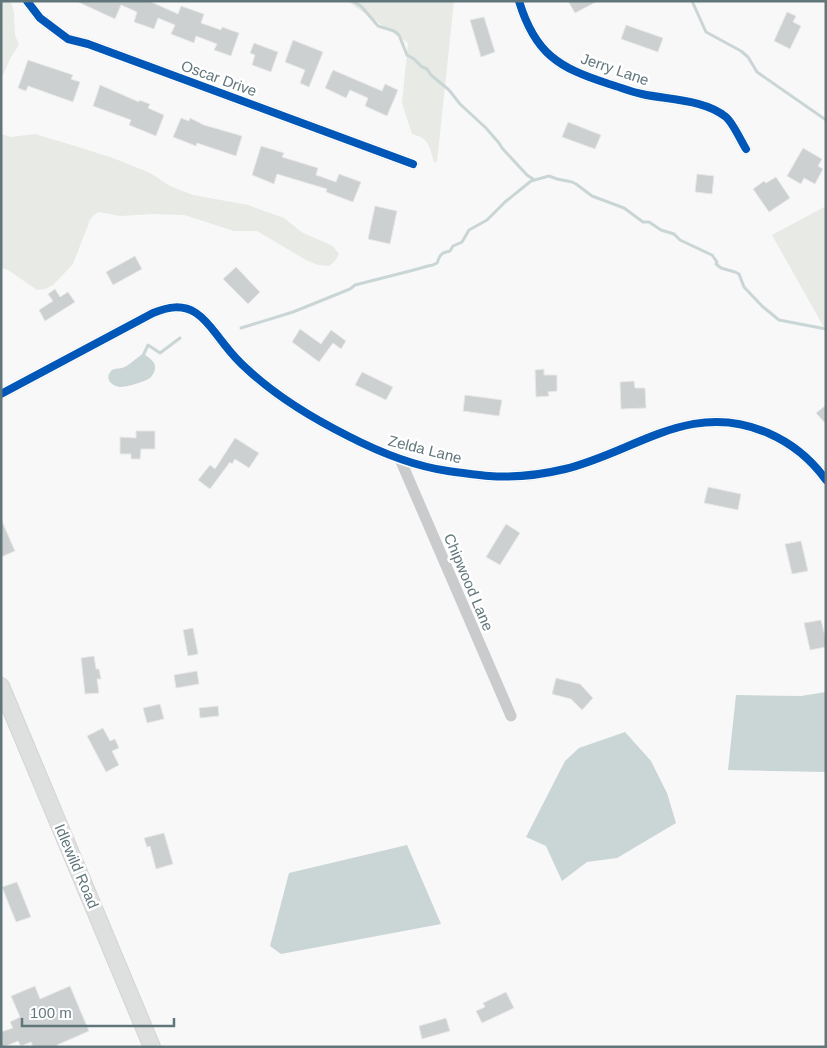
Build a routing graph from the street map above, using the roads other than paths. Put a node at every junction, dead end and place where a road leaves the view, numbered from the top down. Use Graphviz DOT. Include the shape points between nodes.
graph roads {
  1 [pos="27,1"];
  2 [pos="519,1"];
  3 [pos="746,149"];
  4 [pos="413,164"];
  5 [pos="1,394"];
  6 [pos="400,459"];
  7 [pos="826,480"];
  8 [pos="1,686"];
  9 [pos="511,716"];
  10 [pos="152,1047"];
  1 -- 4 [label="street, Oscar Drive" via="40,18 68,38"];
  2 -- 3 [label="street, Jerry Lane" via="532,34 543,50 563,65 641,94 714,109 727,118"];
  5 -- 6 [label="street, Zelda Lane" via="153,313 178,307 200,316 246,368 308,415"];
  6 -- 7 [label="street, Zelda Lane" via="469,474 532,475 584,463 664,431 704,422 723,422 756,428 777,437 816,466"];
  6 -- 9 [label="street, Chipwood Lane"];
  8 -- 10 [label="main road, Idlewild Road"];
}
